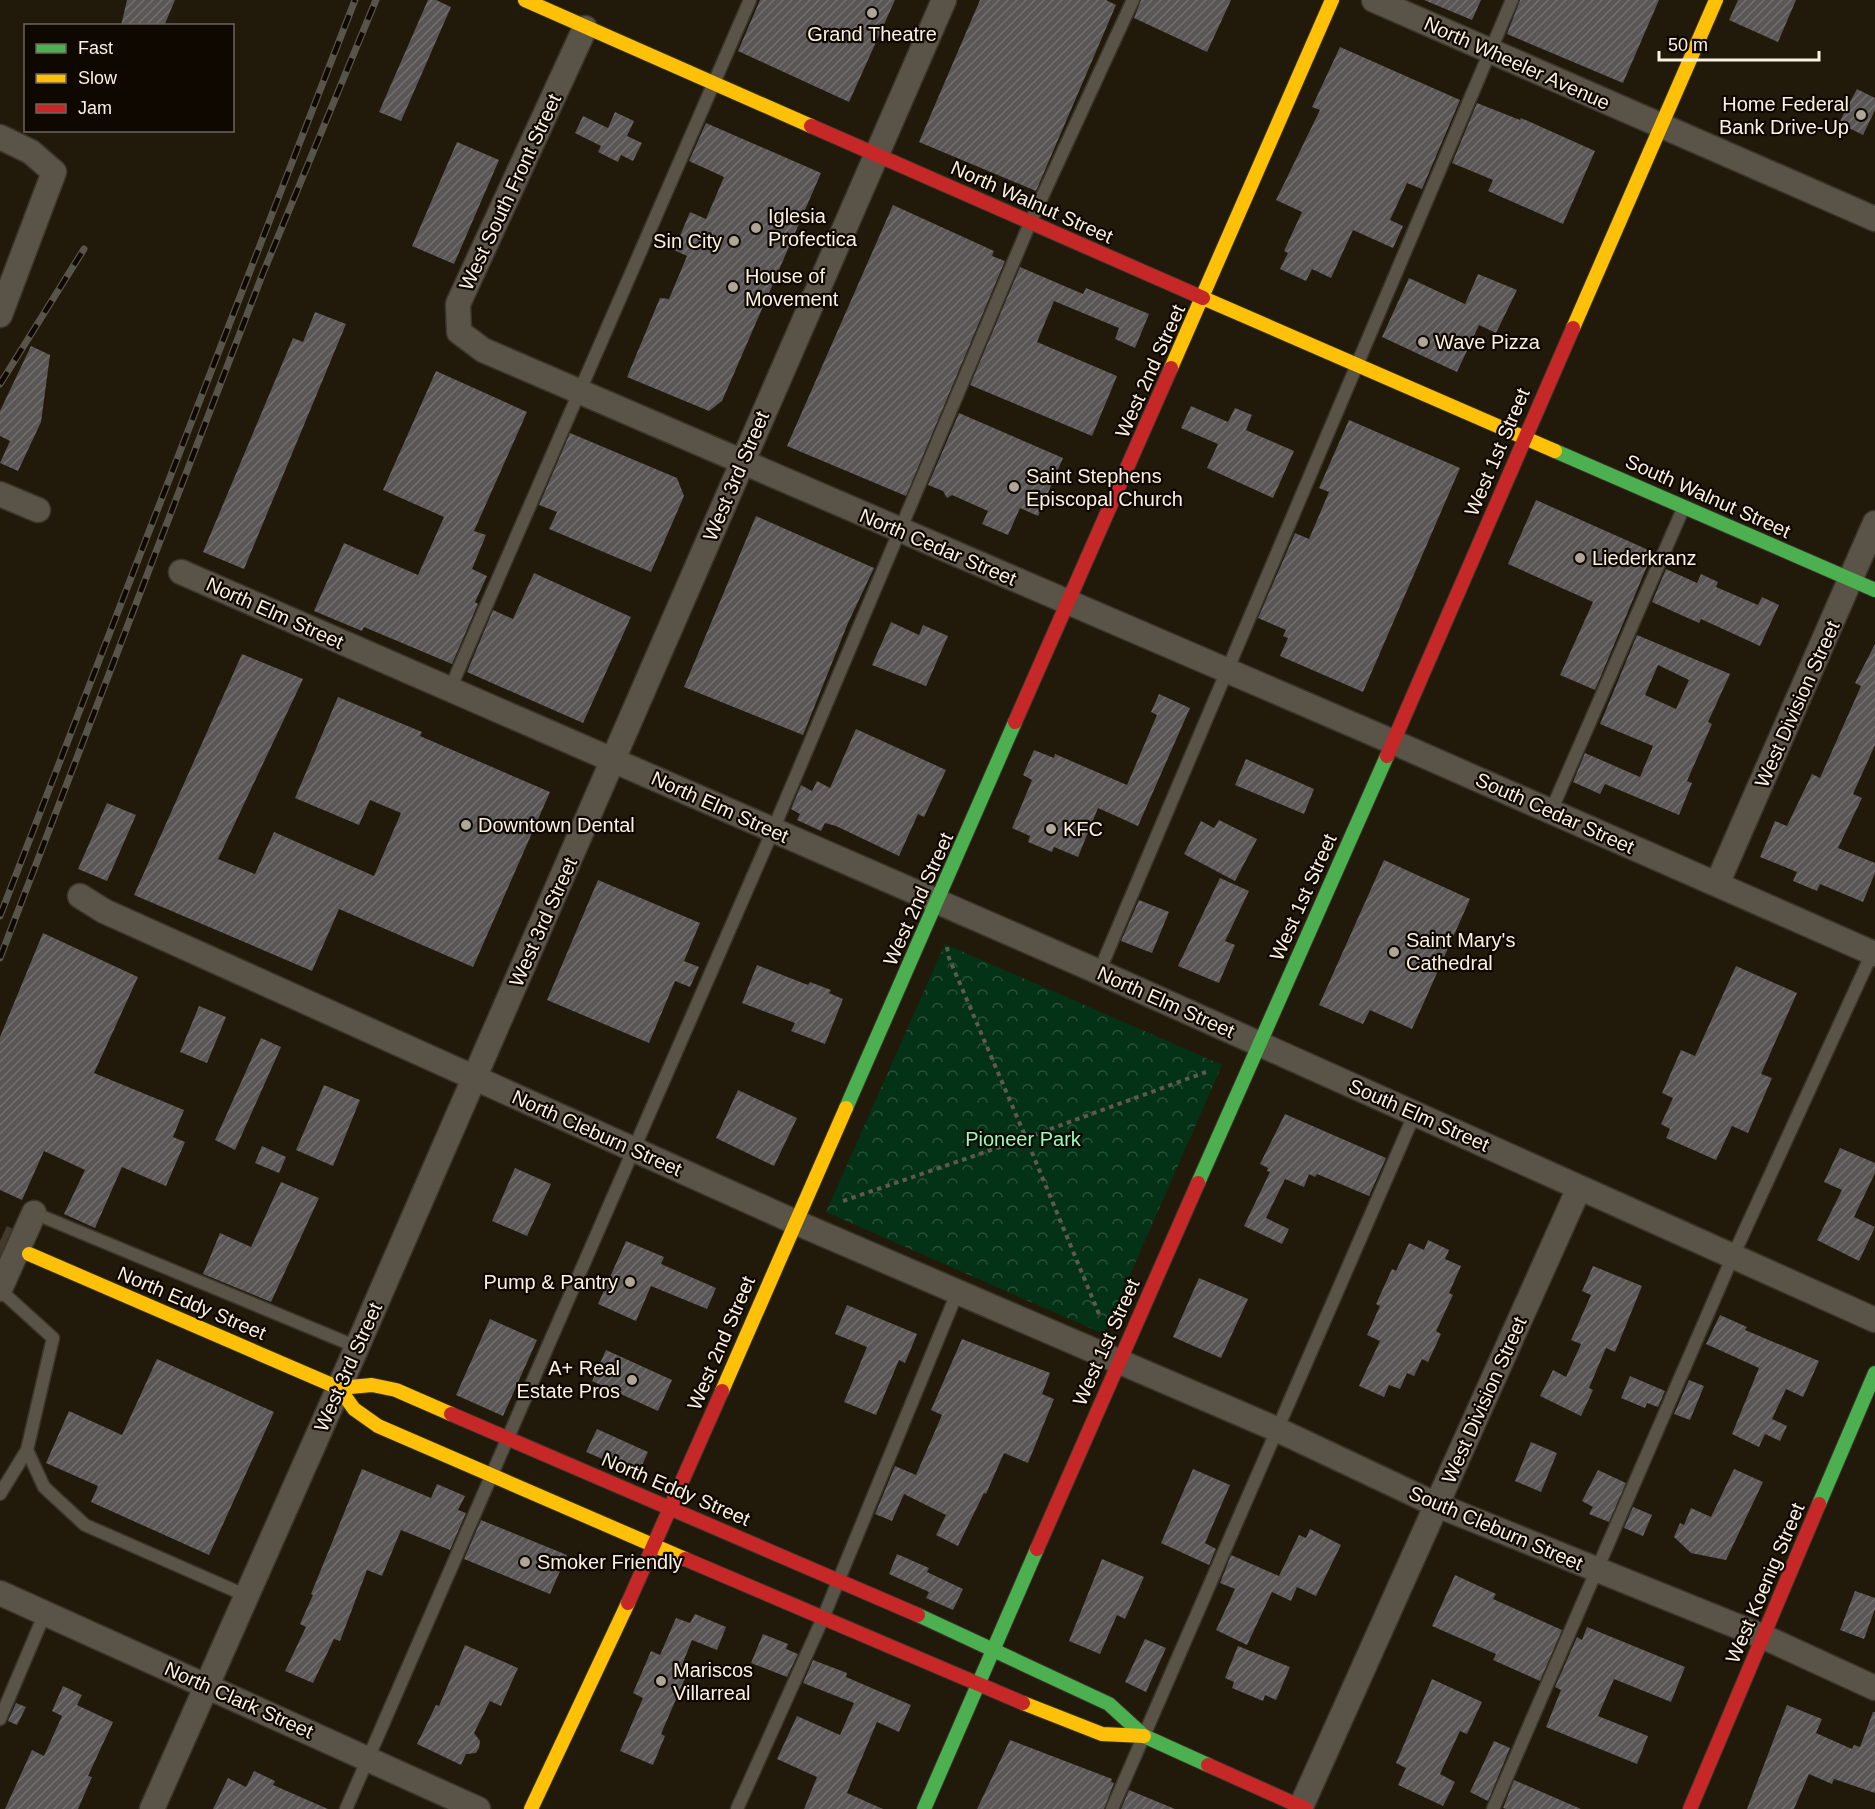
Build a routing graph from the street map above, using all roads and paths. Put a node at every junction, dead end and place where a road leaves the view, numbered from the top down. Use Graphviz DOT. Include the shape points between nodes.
graph roads {
  1 [pos="525,0"];
  2 [pos="750,0"];
  3 [pos="944,0"];
  4 [pos="1133,0"];
  5 [pos="1332,0"];
  6 [pos="1374,0"];
  7 [pos="1512,0"];
  8 [pos="1716,0"];
  9 [pos="562,7"];
  10 [pos="585,28"];
  11 [pos="1489,51"];
  12 [pos="714,84"];
  13 [pos="1660,125"];
  14 [pos="0,137"];
  15 [pos="876,155"];
  16 [pos="1875,219"];
  17 [pos="1030,223"];
  18 [pos="1203,298"];
  19 [pos="0,315"];
  20 [pos="483,350"];
  21 [pos="1356,365"];
  22 [pos="577,392"];
  23 [pos="1525,436"];
  24 [pos="741,462"];
  25 [pos="0,494"];
  26 [pos="1684,507"];
  27 [pos="38,510"];
  28 [pos="1875,523"];
  29 [pos="901,531"];
  30 [pos="181,572"];
  31 [pos="1852,580"];
  32 [pos="1875,590"];
  33 [pos="1068,604"];
  34 [pos="1227,671"];
  35 [pos="450,689"];
  36 [pos="1393,742"];
  37 [pos="613,760"];
  38 [pos="1551,811"];
  39 [pos="772,830"];
  40 [pos="1717,884"];
  41 [pos="80,896"];
  42 [pos="938,902"];
  43 [pos="1874,951"];
  44 [pos="1099,972"];
  45 [pos="1259,1043"];
  46 [pos="1206,1072"];
  47 [pos="475,1077"];
  48 [pos="1415,1113"];
  49 [pos="1026,1138"];
  50 [pos="633,1148"];
  51 [pos="1580,1188"];
  52 [pos="843,1201"];
  53 [pos="34,1213"];
  54 [pos="795,1222"];
  55 [pos="29,1254"];
  56 [pos="1732,1256"];
  57 [pos="0,1289"];
  58 [pos="957,1293"];
  59 [pos="1099,1314"];
  60 [pos="1875,1320"];
  61 [pos="357,1347"];
  62 [pos="1118,1363"];
  63 [pos="1875,1372"];
  64 [pos="339,1388"];
  65 [pos="1276,1429"];
  66 [pos="506,1436"];
  67 [pos="27,1450"];
  68 [pos="490,1474"];
  69 [pos="0,1494"];
  70 [pos="1437,1505"];
  71 [pos="671,1508"];
  72 [pos="655,1545"];
  73 [pos="1596,1571"];
  74 [pos="838,1581"];
  75 [pos="0,1593"];
  76 [pos="247,1596"];
  77 [pos="45,1613"];
  78 [pos="823,1618"];
  79 [pos="1764,1637"];
  80 [pos="992,1650"];
  81 [pos="976,1685"];
  82 [pos="207,1686"];
  83 [pos="1875,1688"];
  84 [pos="0,1719"];
  85 [pos="1144,1736"];
  86 [pos="368,1758"];
  87 [pos="1302,1808"];
  88 [pos="152,1809"];
  89 [pos="346,1809"];
  90 [pos="478,1809"];
  91 [pos="531,1809"];
  92 [pos="737,1809"];
  93 [pos="924,1809"];
  94 [pos="1112,1809"];
  95 [pos="1493,1809"];
  96 [pos="1690,1809"];
  1 -- 9 [label="main road, North Walnut Street"];
  2 -- 12 [label="lane"];
  3 -- 15 [label="street, West 3rd Street"];
  4 -- 17 [label="lane"];
  5 -- 18 [label="main road, West 2nd Street"];
  6 -- 11 [label="street, North Wheeler Avenue"];
  7 -- 11 [label="lane"];
  8 -- 13 [label="main road, West 1st Street"];
  9 -- 10 [label="main road, North Walnut Street"];
  10 -- 12 [label="main road, North Walnut Street"];
  10 -- 20 [label="street, West South Front Street" via="458,304 459,332"];
  11 -- 13 [label="street, North Wheeler Avenue"];
  11 -- 21 [label="lane"];
  12 -- 15 [label="main road, North Walnut Street"];
  12 -- 22 [label="lane"];
  13 -- 16 [label="street, North Wheeler Avenue"];
  13 -- 23 [label="main road, West 1st Street"];
  14 -- 19 [label="street" via="31,152 54,172"];
  15 -- 17 [label="main road, North Walnut Street"];
  15 -- 24 [label="street, West 3rd Street"];
  17 -- 18 [label="main road, North Walnut Street"];
  17 -- 29 [label="lane"];
  18 -- 21 [label="main road, North Walnut Street"];
  18 -- 33 [label="main road, West 2nd Street"];
  20 -- 22 [label="street, North Cedar Street"];
  21 -- 23 [label="main road, North Walnut Street"];
  21 -- 34 [label="lane"];
  22 -- 24 [label="street, North Cedar Street"];
  22 -- 35 [label="lane"];
  23 -- 26 [label="main road, South Walnut Street"];
  23 -- 36 [label="main road, West 1st Street"];
  24 -- 29 [label="street, North Cedar Street"];
  24 -- 37 [label="street, West 3rd Street"];
  25 -- 27 [label="street"];
  26 -- 31 [label="main road, South Walnut Street"];
  26 -- 38 [label="lane"];
  28 -- 31 [label="street, West Division Street"];
  29 -- 33 [label="street, North Cedar Street"];
  29 -- 39 [label="lane"];
  30 -- 35 [label="street, North Elm Street"];
  31 -- 32 [label="main road, South Walnut Street"];
  31 -- 40 [label="street, West Division Street"];
  33 -- 34 [label="street, North Cedar Street"];
  33 -- 42 [label="main road, West 2nd Street"];
  34 -- 36 [label="street, North Cedar Street"];
  34 -- 44 [label="lane"];
  35 -- 37 [label="street, North Elm Street"];
  36 -- 38 [label="street, South Cedar Street"];
  36 -- 45 [label="main road, West 1st Street"];
  37 -- 39 [label="street, North Elm Street"];
  37 -- 47 [label="street, West 3rd Street"];
  38 -- 40 [label="street, South Cedar Street"];
  39 -- 42 [label="street, North Elm Street"];
  39 -- 50 [label="lane"];
  40 -- 43 [label="street, South Cedar Street"];
  41 -- 47 [label="street, North Cleburn Street" via="104,912"];
  42 -- 44 [label="street, North Elm Street"];
  42 -- 49 [label="path" via="949,957"];
  42 -- 54 [label="main road, West 2nd Street"];
  43 -- 56 [label="lane"];
  44 -- 45 [label="street, North Elm Street"];
  45 -- 48 [label="street, South Elm Street"];
  45 -- 62 [label="main road, West 1st Street"];
  46 -- 49 [label="path"];
  47 -- 50 [label="street, North Cleburn Street"];
  47 -- 61 [label="street, West 3rd Street"];
  48 -- 51 [label="street, South Elm Street"];
  48 -- 65 [label="lane"];
  49 -- 52 [label="path"];
  49 -- 59 [label="path"];
  50 -- 54 [label="street, North Cleburn Street"];
  50 -- 66 [label="lane"];
  51 -- 56 [label="street, South Elm Street"];
  51 -- 70 [label="street, West Division Street"];
  53 -- 57 [label="street"];
  53 -- 61 [label="lane"];
  54 -- 58 [label="street, North Cleburn Street"];
  54 -- 71 [label="main road, West 2nd Street"];
  55 -- 64 [label="main road, North Eddy Street"];
  56 -- 60 [label="street"];
  56 -- 73 [label="lane"];
  57 -- 67 [label="lane" via="53,1338"];
  58 -- 62 [label="street, North Cleburn Street"];
  58 -- 74 [label="lane"];
  61 -- 64 [label="street, West 3rd Street"];
  62 -- 65 [label="street, South Cleburn Street"];
  62 -- 80 [label="main road, West 1st Street"];
  63 -- 79 [label="main road, West Koenig Street"];
  64 -- 66 [label="main road, North Eddy Street" via="372,1385 390,1389"];
  64 -- 68 [label="main road, North Eddy Street" via="354,1409 378,1426"];
  64 -- 76 [label="street, West 3rd Street"];
  65 -- 70 [label="street, South Cleburn Street"];
  65 -- 85 [label="lane"];
  66 -- 68 [label="lane"];
  66 -- 71 [label="main road, North Eddy Street"];
  67 -- 69 [label="lane"];
  67 -- 76 [label="lane" via="44,1487 85,1526"];
  68 -- 72 [label="main road, North Eddy Street"];
  68 -- 86 [label="lane"];
  70 -- 73 [label="street, South Cleburn Street"];
  70 -- 87 [label="street, West Division Street"];
  71 -- 72 [label="main road, West 2nd Street"];
  71 -- 74 [label="main road, North Eddy Street"];
  72 -- 78 [label="main road, North Eddy Street"];
  72 -- 91 [label="main road, West 2nd Street"];
  73 -- 79 [label="street, South Cleburn Street"];
  73 -- 95 [label="lane"];
  74 -- 78 [label="lane"];
  74 -- 80 [label="main road, North Eddy Street"];
  75 -- 77 [label="street, North Clark Street"];
  76 -- 82 [label="street, West 3rd Street"];
  77 -- 82 [label="street, North Clark Street"];
  77 -- 84 [label="lane"];
  78 -- 81 [label="main road, North Eddy Street"];
  78 -- 92 [label="lane"];
  79 -- 83 [label="street, South Cleburn Street"];
  79 -- 96 [label="main road, West Koenig Street"];
  80 -- 81 [label="main road, West 1st Street"];
  80 -- 85 [label="main road, North Eddy Street" via="1109,1704"];
  81 -- 85 [label="main road, North Eddy Street" via="1102,1734"];
  81 -- 93 [label="main road, West 1st Street"];
  82 -- 86 [label="street, North Clark Street"];
  82 -- 88 [label="street, West 3rd Street"];
  85 -- 87 [label="main road"];
  85 -- 94 [label="lane"];
  86 -- 89 [label="lane"];
  86 -- 90 [label="street, North Clark Street"];
}
